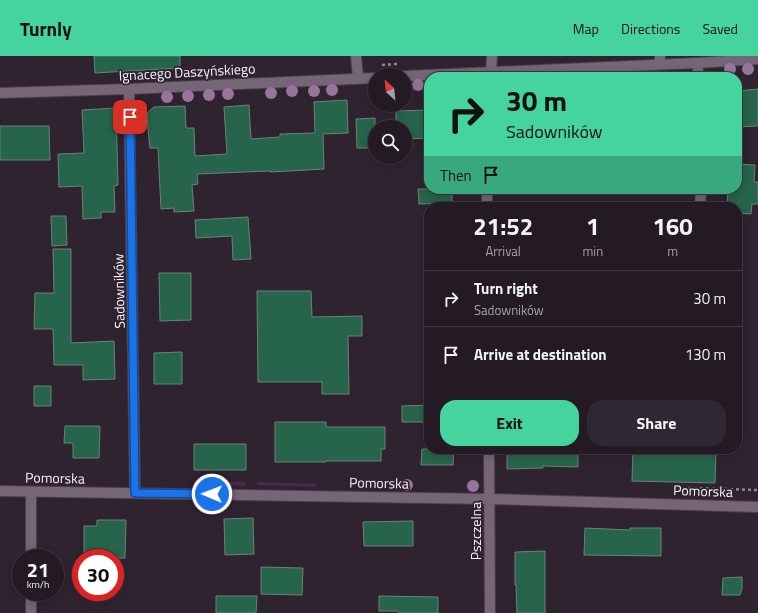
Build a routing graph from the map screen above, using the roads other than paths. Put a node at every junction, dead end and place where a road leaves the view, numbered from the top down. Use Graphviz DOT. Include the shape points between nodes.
graph roads {
  1 [pos="356,56"];
  2 [pos="492,56"];
  3 [pos="758,59"];
  4 [pos="660,60"];
  5 [pos="697,63"];
  6 [pos="488,72"];
  7 [pos="501,72"];
  8 [pos="698,72"];
  9 [pos="424,75"];
  10 [pos="412,76"];
  11 [pos="358,78"];
  12 [pos="368,78"];
  13 [pos="129,89"];
  14 [pos="0,92"];
  15 [pos="489,454"];
  16 [pos="0,491"];
  17 [pos="31,492"];
  18 [pos="135,493"];
  19 [pos="490,499"];
  20 [pos="758,507"];
  21 [pos="31,549"];
  22 [pos="31,601"];
  23 [pos="31,613"];
  24 [pos="490,613"];
  1 -- 11 [label="street"];
  2 -- 6 [label="street"];
  3 -- 5 [label="street"];
  4 -- 5 [label="street"];
  4 -- 7 [label="street"];
  5 -- 8 [label="street"];
  9 -- 10 [label="street"];
  11 -- 12 [label="street, Ignacego Daszyńskiego"];
  11 -- 13 [label="street, Ignacego Daszyńskiego"];
  13 -- 14 [label="street, Ignacego Daszyńskiego"];
  13 -- 18 [label="street, Sadowników"];
  15 -- 19 [label="street, Pszczelna"];
  16 -- 17 [label="street, Pomorska"];
  17 -- 18 [label="street, Pomorska"];
  17 -- 21 [label="street"];
  18 -- 19 [label="street, Pomorska"];
  19 -- 20 [label="street, Pomorska"];
  19 -- 24 [label="street, Pszczelna"];
  22 -- 23 [label="street"];
}
